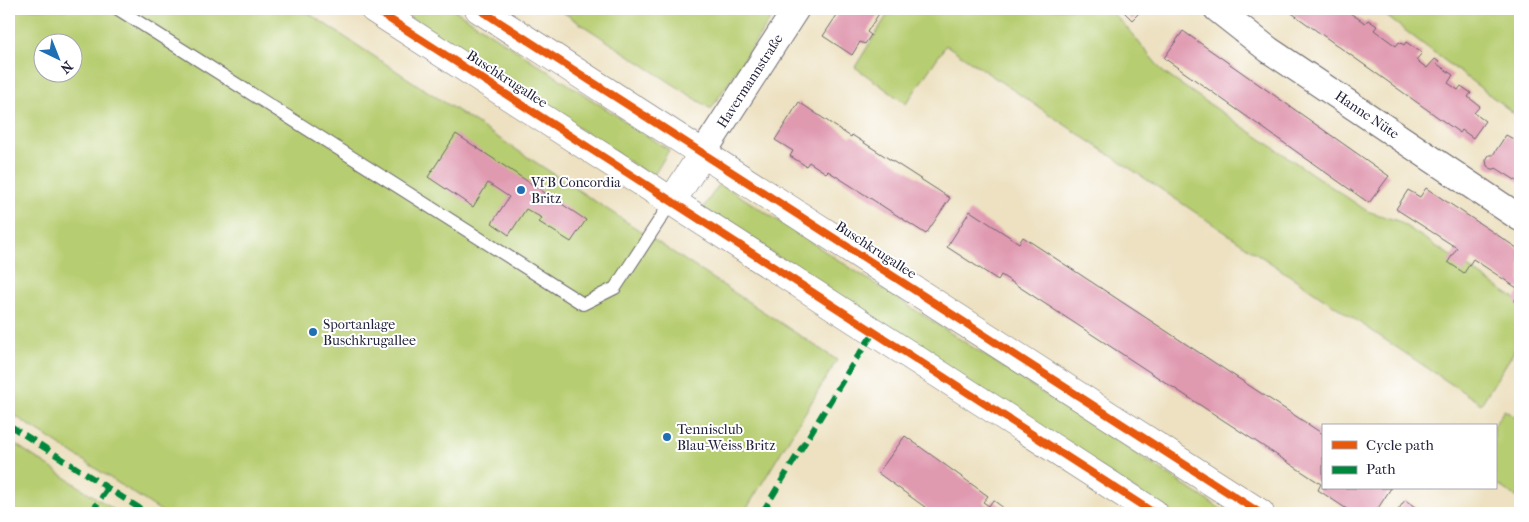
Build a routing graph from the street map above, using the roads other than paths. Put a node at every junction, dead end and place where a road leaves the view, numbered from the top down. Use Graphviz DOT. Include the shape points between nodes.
graph roads {
  1 [pos="118,9"];
  2 [pos="374,9"];
  3 [pos="479,9"];
  4 [pos="796,9"];
  5 [pos="1217,9"];
  6 [pos="703,153"];
  7 [pos="672,201"];
  8 [pos="1520,218"];
  9 [pos="1154,513"];
  10 [pos="1260,513"];
  1 -- 7 [label="lane" via="583,304 615,288"];
  2 -- 7 [label="main road, Buschkrugallee"];
  3 -- 6 [label="main road, Buschkrugallee"];
  4 -- 6 [label="street, Havermannstraße"];
  5 -- 8 [label="street, Hanne Nüte" via="1269,50"];
  6 -- 7 [label="main road"];
  6 -- 10 [label="main road, Buschkrugallee"];
  7 -- 9 [label="main road, Buschkrugallee"];
}
